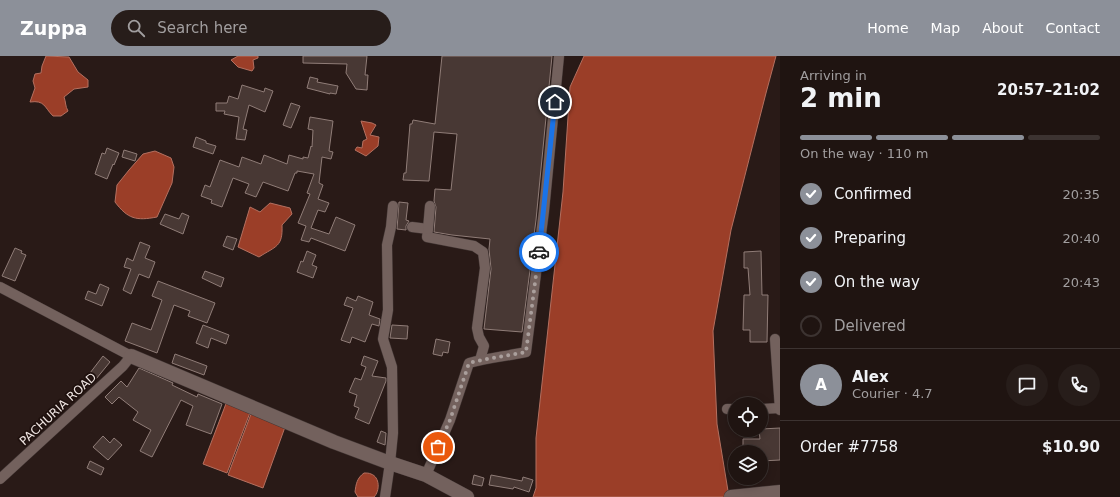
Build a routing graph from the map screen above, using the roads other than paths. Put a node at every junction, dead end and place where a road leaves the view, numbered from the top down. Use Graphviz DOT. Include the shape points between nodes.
graph roads {
  1 [pos="559,56"];
  2 [pos="392,206"];
  3 [pos="430,206"];
  4 [pos="412,227"];
  5 [pos="428,229"];
  6 [pos="0,287"];
  7 [pos="774,339"];
  8 [pos="131,356"];
  9 [pos="480,360"];
  10 [pos="768,409"];
  11 [pos="780,409"];
  12 [pos="390,463"];
  13 [pos="426,475"];
  14 [pos="0,479"];
  15 [pos="780,492"];
  16 [pos="736,496"];
  17 [pos="385,497"];
  18 [pos="468,497"];
  1 -- 9 [label="street" via="544,211 526,352"];
  2 -- 12 [label="street" via="387,246 388,310 383,339 392,367 393,433"];
  3 -- 5 [label="street"];
  4 -- 5 [label="street"];
  5 -- 9 [label="street" via="427,238 474,246 484,252 485,268 477,328 484,346"];
  6 -- 8 [label="street"];
  7 -- 11 [label="street"];
  8 -- 12 [label="main road"];
  8 -- 14 [label="street, PACHURIA ROAD"];
  9 -- 13 [label="street" via="469,363 450,420"];
  10 -- 11 [label="street"];
  12 -- 13 [label="main road"];
  12 -- 17 [label="street"];
  13 -- 18 [label="main road"];
  15 -- 16 [label="main road"];
}
